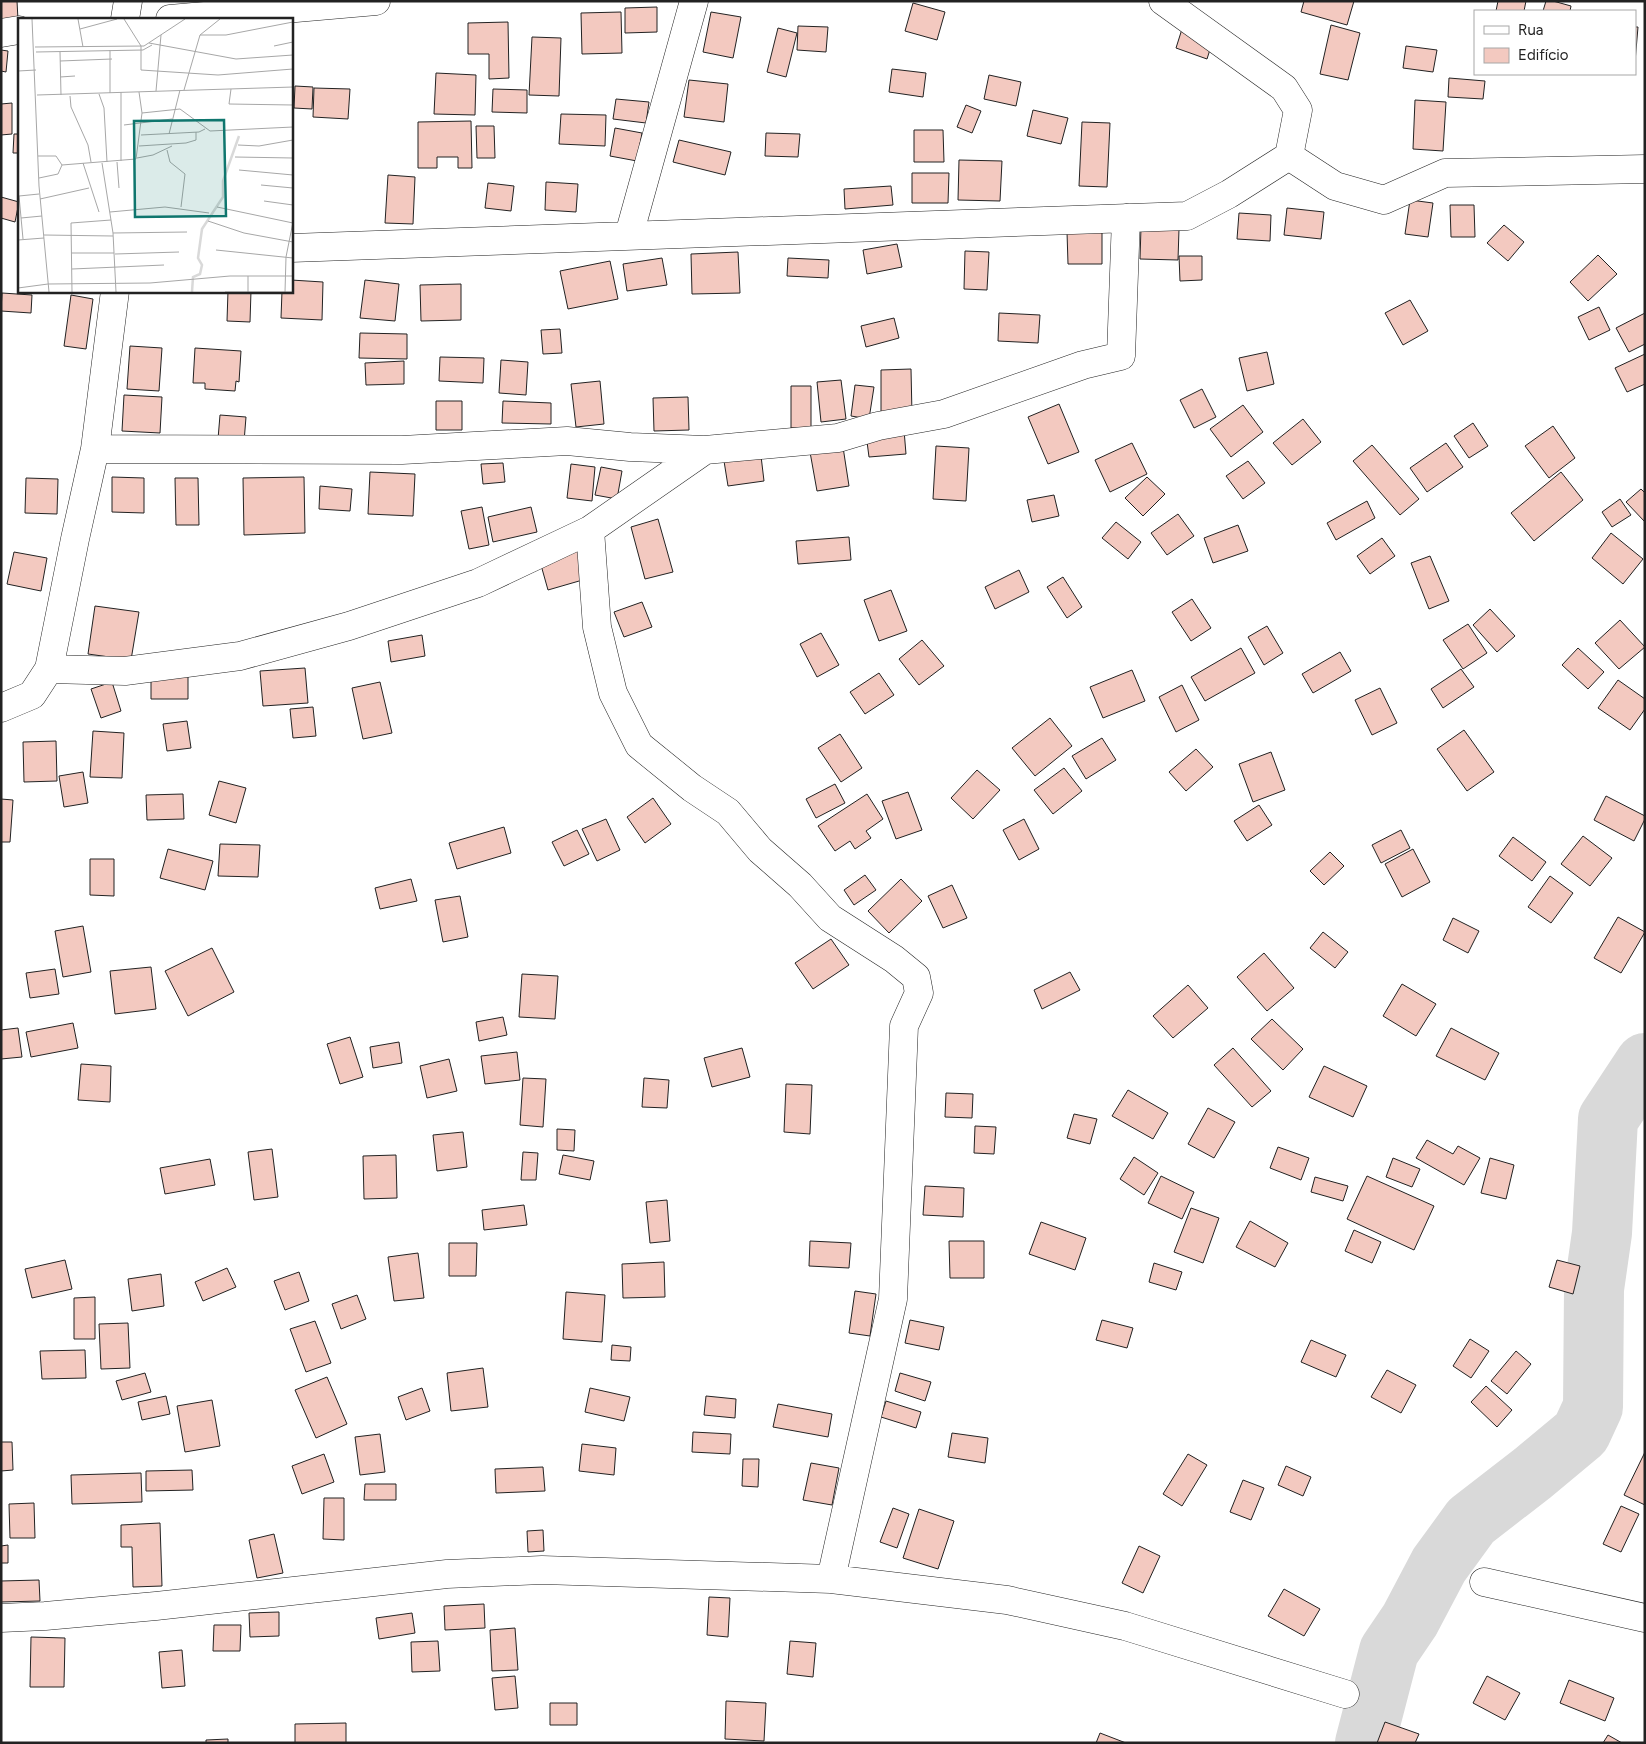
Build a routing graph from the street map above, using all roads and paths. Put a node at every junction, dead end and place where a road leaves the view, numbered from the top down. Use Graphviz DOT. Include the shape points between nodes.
graph roads {
  1 [pos="128,1"];
  2 [pos="376,1"];
  3 [pos="694,1"];
  4 [pos="1163,1"];
  5 [pos="125,18"];
  6 [pos="181,18"];
  7 [pos="18,30"];
  8 [pos="1,33"];
  9 [pos="1289,156"];
  10 [pos="1645,169"];
  11 [pos="1126,218"];
  12 [pos="629,235"];
  13 [pos="292,248"];
  14 [pos="115,292"];
  15 [pos="95,449"];
  16 [pos="705,450"];
  17 [pos="590,530"];
  18 [pos="48,669"];
  19 [pos="1,708"];
  20 [pos="831,1578"];
  21 [pos="1484,1582"];
  22 [pos="1,1618"];
  23 [pos="1645,1618"];
  24 [pos="1345,1694"];
  1 -- 5 [label="street"];
  2 -- 6 [label="street"];
  3 -- 12 [label="street"];
  4 -- 9 [label="street" via="1284,88 1298,110"];
  7 -- 8 [label="street"];
  9 -- 10 [label="street" via="1335,186 1384,200 1445,173"];
  9 -- 11 [label="street" via="1187,216"];
  11 -- 12 [label="street"];
  11 -- 16 [label="street" via="1121,356 1083,364 944,414 878,426 838,438"];
  12 -- 13 [label="street"];
  14 -- 15 [label="street"];
  15 -- 16 [label="street" via="402,450 567,440"];
  15 -- 18 [label="street"];
  16 -- 17 [label="street"];
  17 -- 18 [label="street" via="478,583 349,626 240,656 125,671"];
  17 -- 20 [label="street" via="597,627 613,692 639,745 728,812 760,850 800,885 830,918 916,977 919,993 904,1026 893,1299"];
  18 -- 19 [label="street" via="32,694"];
  20 -- 22 [label="street" via="542,1570 448,1574 156,1606"];
  20 -- 24 [label="street" via="1007,1600 1125,1626"];
  21 -- 23 [label="street"];
}
